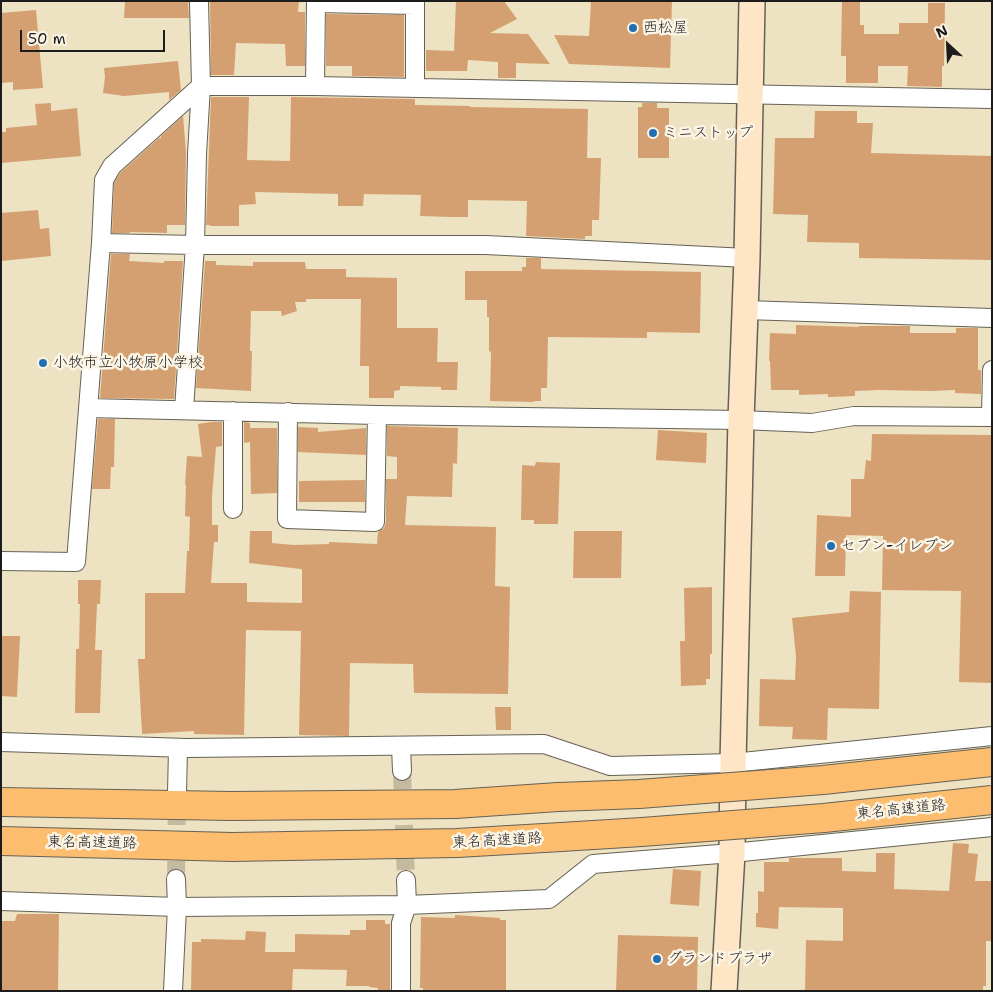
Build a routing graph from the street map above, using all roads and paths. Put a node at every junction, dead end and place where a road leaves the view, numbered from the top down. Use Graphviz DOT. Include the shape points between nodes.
graph roads {
  1 [pos="199,1"];
  2 [pos="752,1"];
  3 [pos="316,2"];
  4 [pos="415,3"];
  5 [pos="201,86"];
  6 [pos="314,86"];
  7 [pos="415,88"];
  8 [pos="750,94"];
  9 [pos="992,99"];
  10 [pos="101,243"];
  11 [pos="195,245"];
  12 [pos="747,258"];
  13 [pos="745,310"];
  14 [pos="992,318"];
  15 [pos="992,370"];
  16 [pos="88,408"];
  17 [pos="184,410"];
  18 [pos="233,411"];
  19 [pos="288,412"];
  20 [pos="377,414"];
  21 [pos="991,417"];
  22 [pos="741,420"];
  23 [pos="233,509"];
  24 [pos="1,561"];
  25 [pos="992,736"];
  26 [pos="1,742"];
  27 [pos="401,746"];
  28 [pos="178,748"];
  29 [pos="992,762"];
  30 [pos="733,763"];
  31 [pos="402,771"];
  32 [pos="177,794"];
  33 [pos="992,800"];
  34 [pos="1,802"];
  35 [pos="992,826"];
  36 [pos="1,841"];
  37 [pos="732,853"];
  38 [pos="176,879"];
  39 [pos="406,880"];
  40 [pos="1,901"];
  41 [pos="407,905"];
  42 [pos="177,907"];
  43 [pos="172,991"];
  44 [pos="401,991"];
  45 [pos="724,991"];
  1 -- 5 [label="street"];
  2 -- 8 [label="street"];
  3 -- 4 [label="street"];
  3 -- 6 [label="street"];
  4 -- 7 [label="street"];
  5 -- 6 [label="street"];
  5 -- 10 [label="street" via="112,166 104,180"];
  5 -- 11 [label="street"];
  6 -- 7 [label="street"];
  7 -- 8 [label="street"];
  8 -- 9 [label="street"];
  8 -- 12 [label="street"];
  10 -- 11 [label="street"];
  10 -- 16 [label="street"];
  11 -- 12 [label="street" via="486,245"];
  11 -- 17 [label="street"];
  12 -- 13 [label="street"];
  13 -- 14 [label="street"];
  13 -- 22 [label="street"];
  15 -- 21 [label="street"];
  16 -- 17 [label="street"];
  16 -- 24 [label="street" via="76,562"];
  17 -- 18 [label="street"];
  18 -- 19 [label="street"];
  18 -- 23 [label="street"];
  19 -- 20 [label="street"];
  19 -- 20 [label="street" via="287,519 375,522"];
  20 -- 22 [label="street"];
  21 -- 22 [label="street" via="854,416 812,423"];
  22 -- 30 [label="street"];
  25 -- 30 [label="street"];
  26 -- 28 [label="street"];
  27 -- 28 [label="street"];
  27 -- 30 [label="street" via="544,744 610,766"];
  27 -- 31 [label="street"];
  28 -- 32 [label="street"];
  29 -- 34 [label="highway, bridge" via="823,780 455,804 240,806"];
  30 -- 37 [label="street"];
  33 -- 36 [label="highway, 東名高速道路, bridge" via="824,818 457,843 232,847"];
  35 -- 37 [label="street"];
  37 -- 41 [label="street" via="593,864 549,898"];
  37 -- 45 [label="street"];
  38 -- 42 [label="street"];
  39 -- 41 [label="street"];
  40 -- 42 [label="street"];
  41 -- 42 [label="street"];
  41 -- 44 [label="street" via="401,923"];
  42 -- 43 [label="street"];
}
